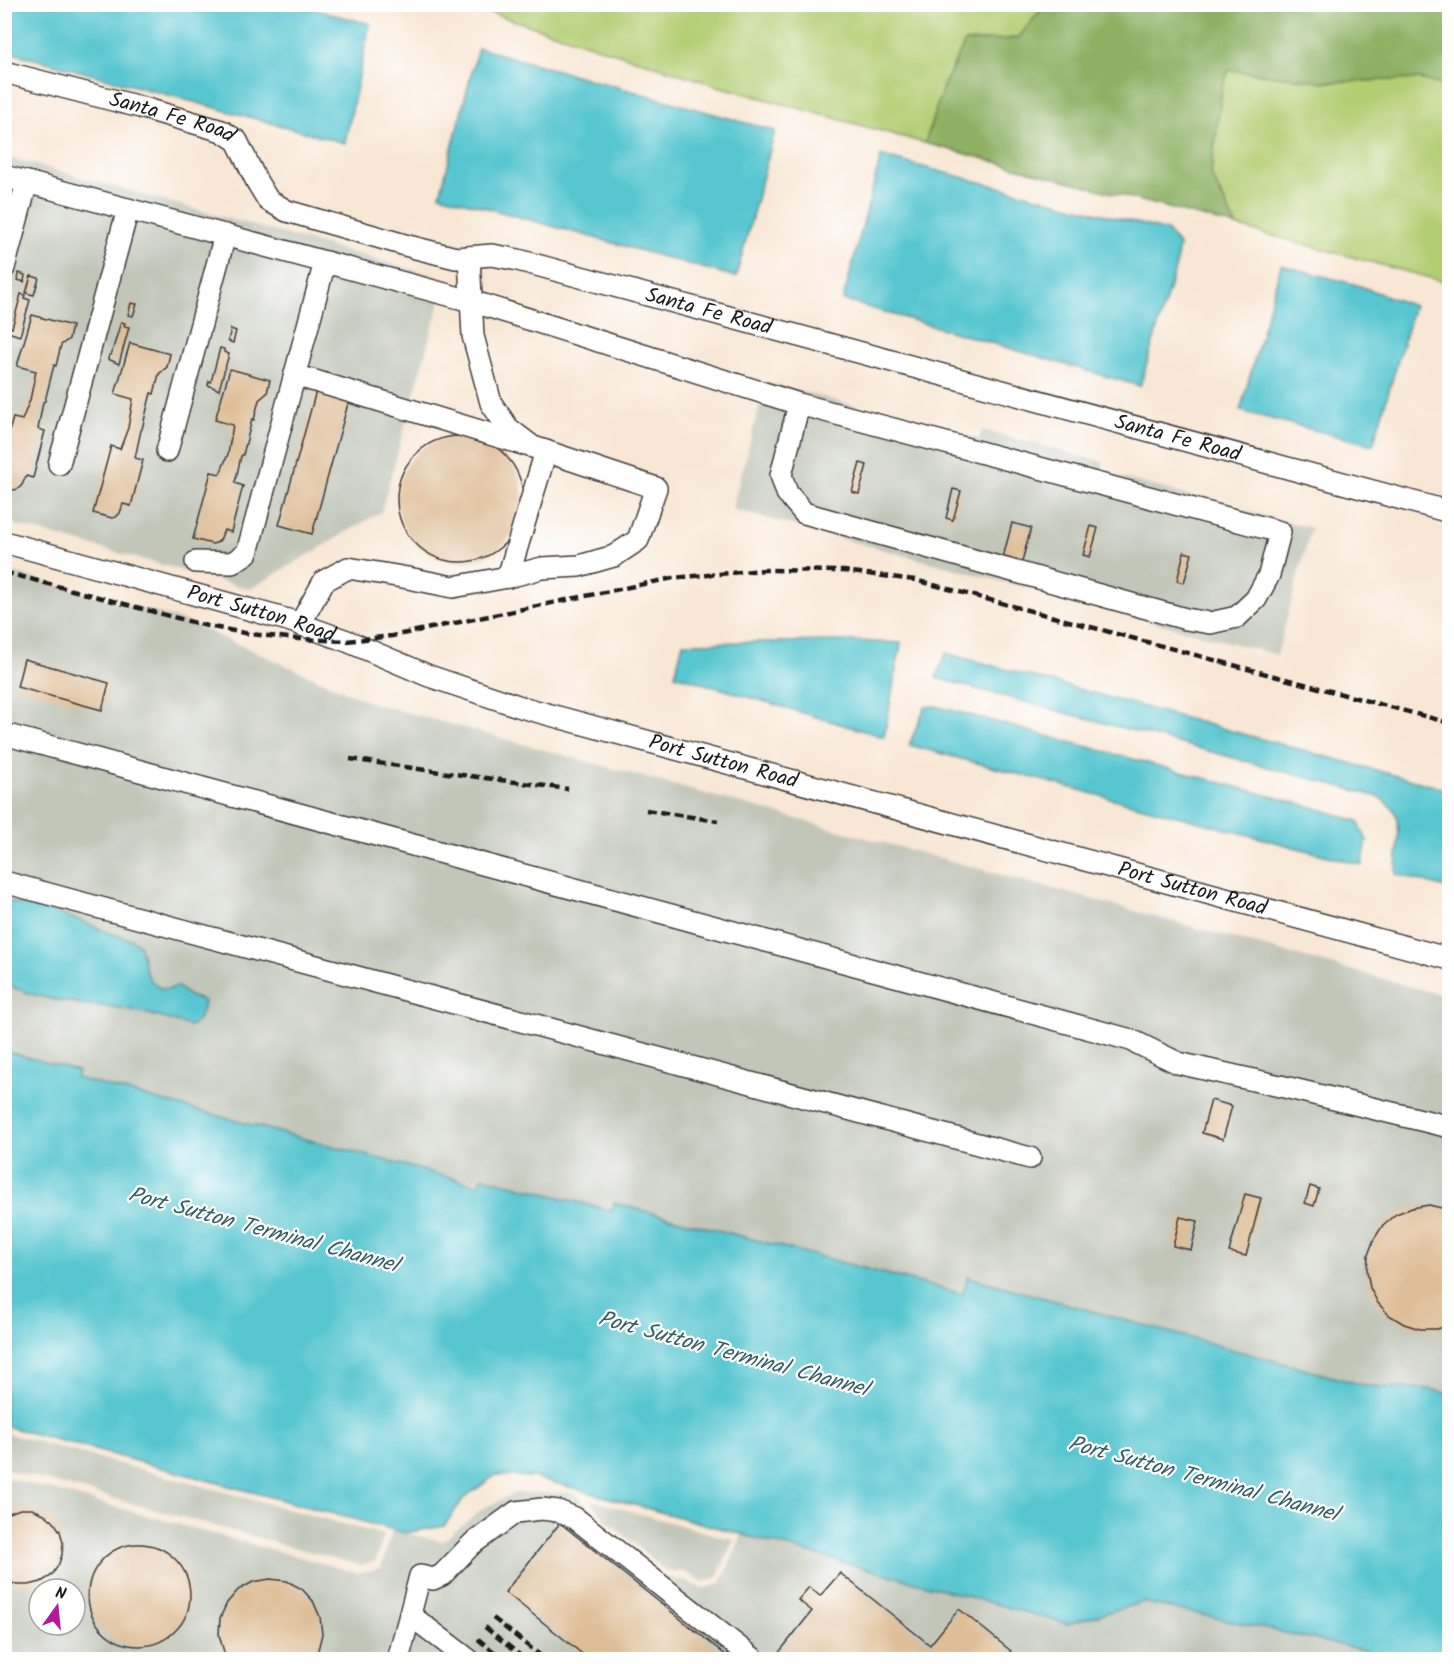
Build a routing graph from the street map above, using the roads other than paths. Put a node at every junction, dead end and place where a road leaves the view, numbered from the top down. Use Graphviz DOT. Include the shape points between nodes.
graph roads {
  1 [pos="4,72"];
  2 [pos="4,176"];
  3 [pos="27,182"];
  4 [pos="128,209"];
  5 [pos="225,235"];
  6 [pos="469,257"];
  7 [pos="325,262"];
  8 [pos="4,268"];
  9 [pos="471,301"];
  10 [pos="295,375"];
  11 [pos="799,404"];
  12 [pos="539,449"];
  13 [pos="167,452"];
  14 [pos="59,464"];
  15 [pos="1449,512"];
  16 [pos="4,542"];
  17 [pos="196,562"];
  18 [pos="508,577"];
  19 [pos="300,624"];
  20 [pos="4,734"];
  21 [pos="4,882"];
  22 [pos="1449,959"];
  23 [pos="1449,1127"];
  24 [pos="1030,1158"];
  25 [pos="410,1615"];
  26 [pos="398,1659"];
  27 [pos="469,1659"];
  28 [pos="755,1659"];
  1 -- 6 [label="street, Santa Fe Road" via="222,131 237,141 268,200 287,211 412,247 456,258"];
  2 -- 3 [label="street"];
  3 -- 4 [label="street"];
  3 -- 8 [label="street"];
  4 -- 5 [label="street"];
  4 -- 14 [label="street"];
  5 -- 7 [label="street"];
  5 -- 13 [label="street"];
  6 -- 9 [label="street"];
  6 -- 15 [label="street, Santa Fe Road" via="492,255 530,263"];
  7 -- 9 [label="street"];
  7 -- 10 [label="street"];
  9 -- 11 [label="street"];
  9 -- 12 [label="street" via="472,336 490,403 508,428"];
  10 -- 12 [label="street"];
  10 -- 17 [label="street" via="247,553 232,563"];
  11 -- 11 [label="street" via="781,475 787,493 804,513 1186,619 1210,622 1236,617 1256,599 1269,575 1280,532"];
  12 -- 18 [label="street"];
  12 -- 18 [label="street" via="656,488 638,540 614,556 579,566 542,568"];
  16 -- 19 [label="street, Port Sutton Road"];
  18 -- 19 [label="street" via="453,587 348,568 324,581"];
  19 -- 22 [label="street, Port Sutton Road" via="429,676 532,710"];
  20 -- 23 [label="street" via="1131,1040 1178,1063"];
  21 -- 24 [label="street"];
  25 -- 26 [label="street"];
  25 -- 27 [label="street"];
  25 -- 28 [label="street" via="420,1576 433,1579 442,1575 472,1544 516,1512 558,1511 575,1518"];
}
